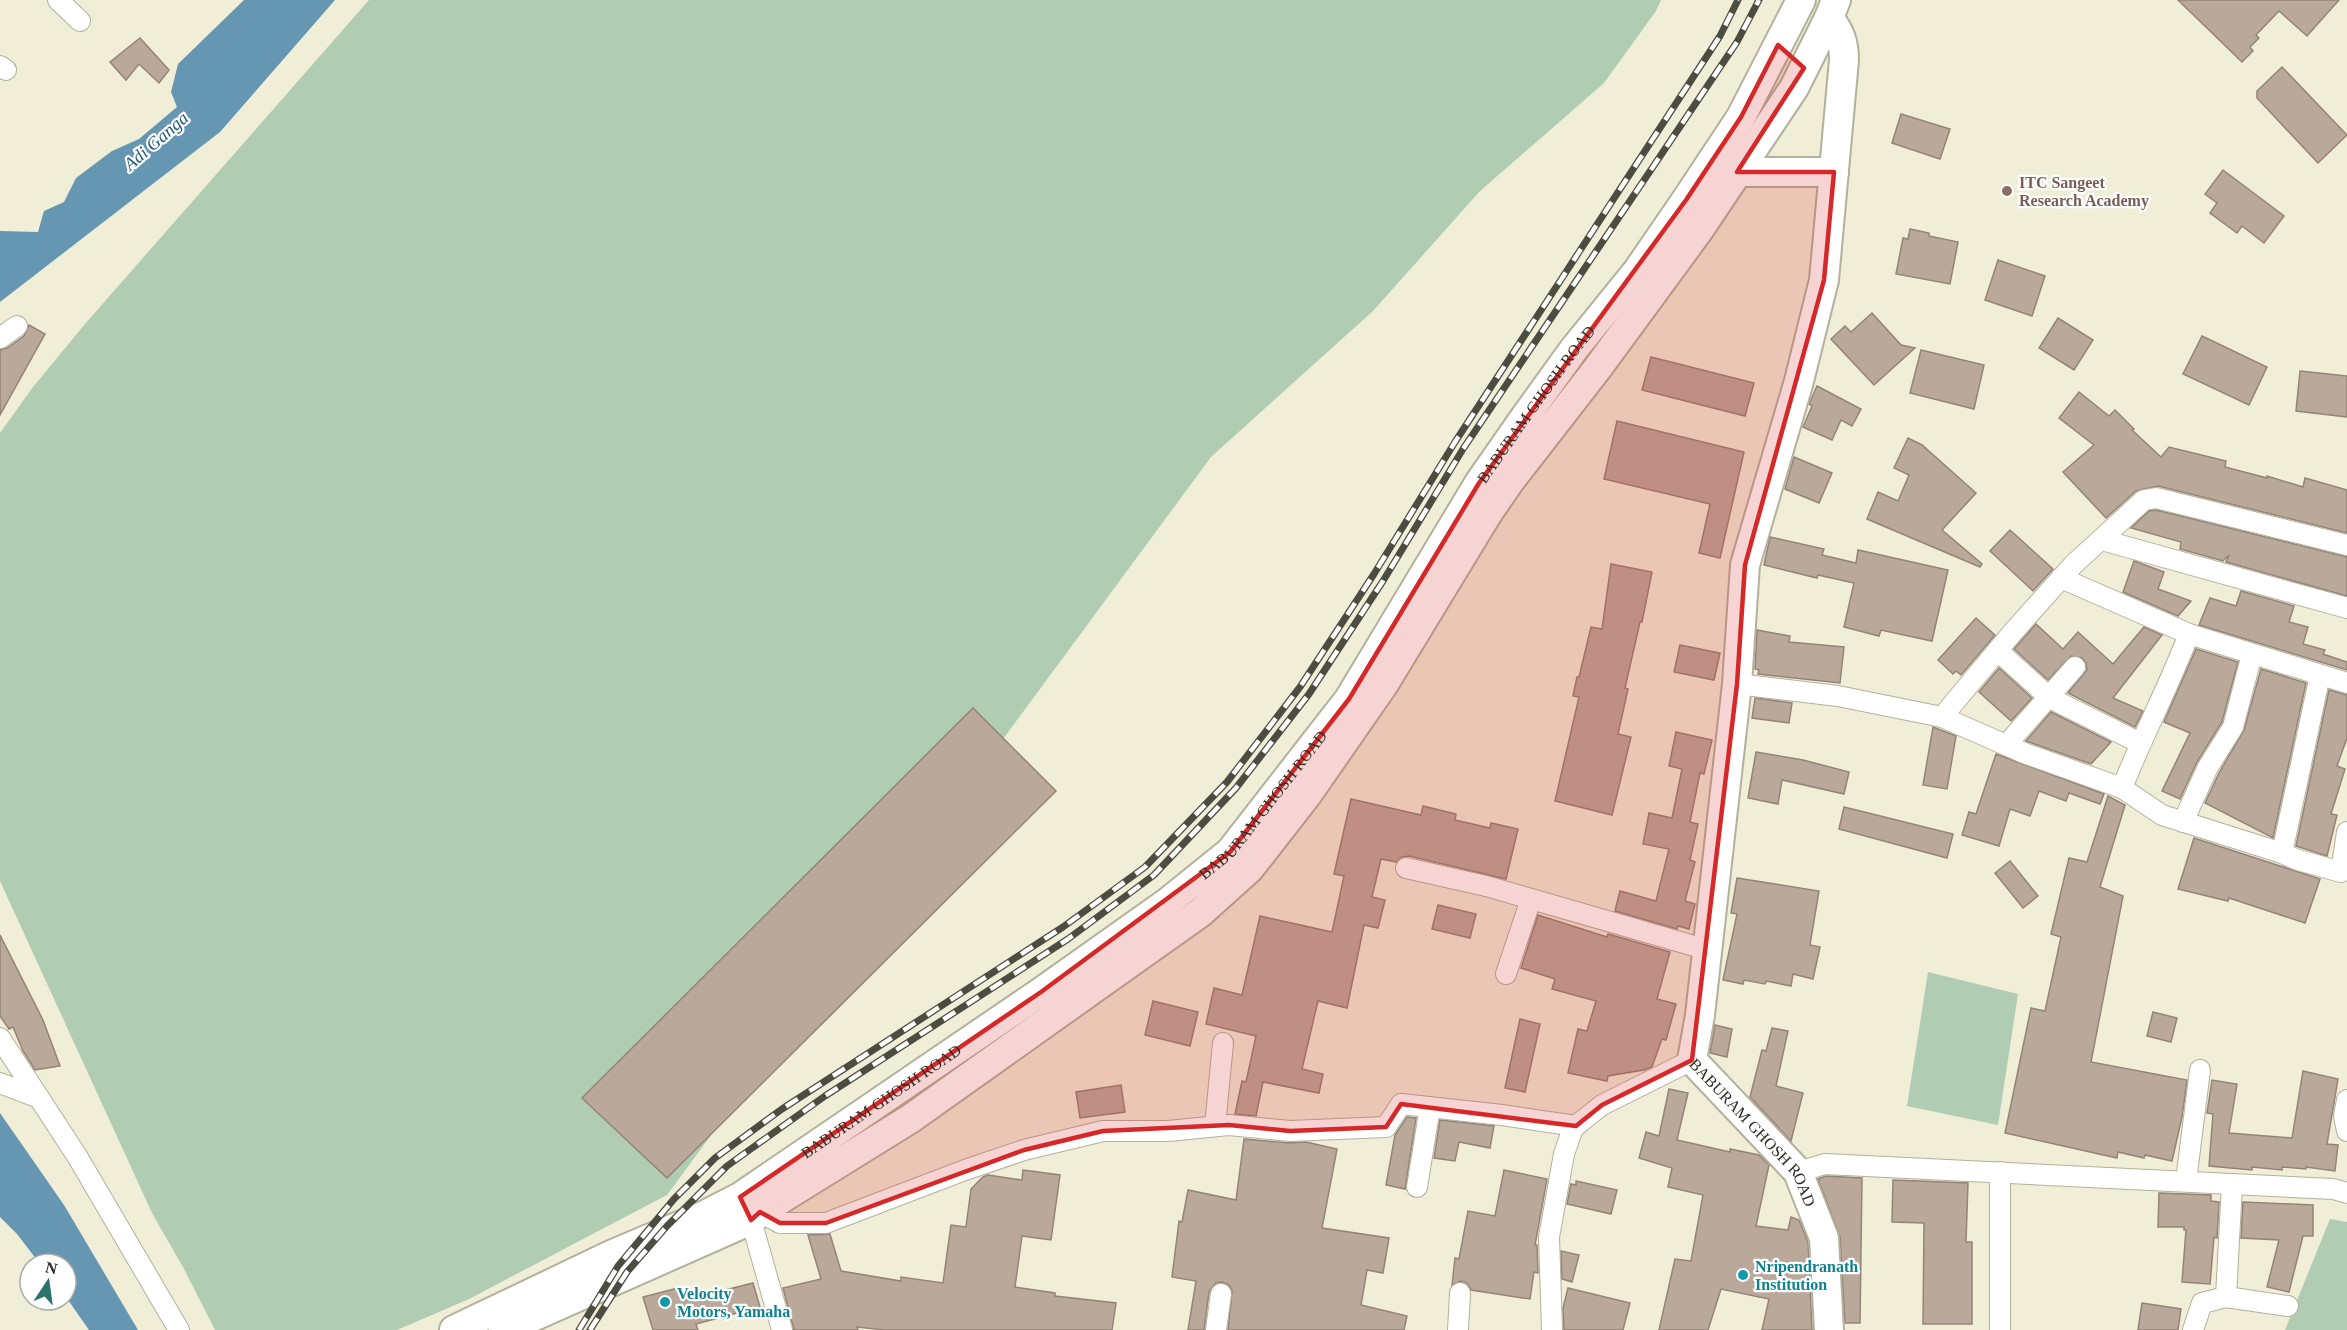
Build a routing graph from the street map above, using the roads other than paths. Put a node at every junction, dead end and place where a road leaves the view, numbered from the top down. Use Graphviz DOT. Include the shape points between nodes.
graph roads {
  1 [pos="58,0"];
  2 [pos="1801,0"];
  3 [pos="1832,9"];
  4 [pos="80,21"];
  5 [pos="1778,45"];
  6 [pos="1804,68"];
  7 [pos="1840,101"];
  8 [pos="1737,172"];
  9 [pos="1834,172"];
  10 [pos="17,326"];
  11 [pos="0,338"];
  12 [pos="2102,540"];
  13 [pos="2347,545"];
  14 [pos="2061,578"];
  15 [pos="2347,608"];
  16 [pos="2189,634"];
  17 [pos="1998,651"];
  18 [pos="2252,654"];
  19 [pos="2075,668"];
  20 [pos="2320,675"];
  21 [pos="2347,683"];
  22 [pos="1737,684"];
  23 [pos="2050,698"];
  24 [pos="1941,717"];
  25 [pos="2140,742"];
  26 [pos="2007,744"];
  27 [pos="2122,788"];
  28 [pos="2184,822"];
  29 [pos="2347,832"];
  30 [pos="2282,853"];
  31 [pos="1406,867"];
  32 [pos="1531,899"];
  33 [pos="1708,950"];
  34 [pos="1506,974"];
  35 [pos="0,1038"];
  36 [pos="1223,1043"];
  37 [pos="1692,1060"];
  38 [pos="2200,1070"];
  39 [pos="0,1083"];
  40 [pos="39,1098"];
  41 [pos="2347,1100"];
  42 [pos="1430,1107"];
  43 [pos="1215,1126"];
  44 [pos="1576,1126"];
  45 [pos="2347,1131"];
  46 [pos="1798,1172"];
  47 [pos="2000,1172"];
  48 [pos="2186,1181"];
  49 [pos="2232,1184"];
  50 [pos="1417,1188"];
  51 [pos="2347,1193"];
  52 [pos="750,1210"];
  53 [pos="1460,1293"];
  54 [pos="1221,1294"];
  55 [pos="2226,1297"];
  56 [pos="2288,1306"];
  57 [pos="179,1330"];
  58 [pos="454,1330"];
  59 [pos="503,1330"];
  60 [pos="782,1330"];
  61 [pos="1216,1330"];
  62 [pos="1458,1330"];
  63 [pos="1552,1330"];
  64 [pos="1829,1330"];
  65 [pos="2000,1330"];
  66 [pos="2193,1330"];
  1 -- 4 [label="street"];
  2 -- 5 [label="main road, BABURAM GHOSH ROAD"];
  3 -- 6 [label="main road, BABURAM GHOSH ROAD"];
  3 -- 7 [label="main road, BABURAM GHOSH ROAD" via="1844,43"];
  5 -- 6 [label="main road"];
  5 -- 52 [label="main road, BABURAM GHOSH ROAD" via="1741,117 1680,209 1479,483 1349,699 1230,852 1168,902"];
  6 -- 7 [label="main road"];
  6 -- 8 [label="main road, BABURAM GHOSH ROAD"];
  7 -- 9 [label="main road, BABURAM GHOSH ROAD"];
  8 -- 9 [label="main road"];
  8 -- 52 [label="main road, BABURAM GHOSH ROAD" via="1692,240 1510,481 1384,684 1307,795 1250,867 1200,913 910,1119"];
  9 -- 22 [label="main road, BABURAM GHOSH ROAD" via="1824,280 1745,565"];
  10 -- 11 [label="street"];
  12 -- 13 [label="street" via="2145,500 2156,498"];
  12 -- 14 [label="street"];
  12 -- 15 [label="street"];
  14 -- 16 [label="street"];
  14 -- 17 [label="street"];
  16 -- 18 [label="street"];
  16 -- 25 [label="street"];
  17 -- 23 [label="street"];
  17 -- 24 [label="street"];
  18 -- 20 [label="street"];
  18 -- 28 [label="street" via="2233,727 2208,767"];
  19 -- 23 [label="street"];
  20 -- 21 [label="street"];
  20 -- 30 [label="street"];
  22 -- 24 [label="street" via="1838,696"];
  22 -- 33 [label="main road, BABURAM GHOSH ROAD"];
  23 -- 25 [label="street"];
  23 -- 26 [label="street"];
  24 -- 26 [label="street"];
  25 -- 27 [label="street"];
  26 -- 27 [label="street"];
  27 -- 28 [label="street" via="2162,815"];
  28 -- 30 [label="street"];
  29 -- 30 [label="street" via="2341,872"];
  31 -- 32 [label="street"];
  32 -- 33 [label="street"];
  32 -- 34 [label="street"];
  33 -- 37 [label="main road, BABURAM GHOSH ROAD"];
  35 -- 40 [label="street"];
  36 -- 43 [label="street"];
  37 -- 44 [label="street" via="1602,1105"];
  37 -- 46 [label="main road, BABURAM GHOSH ROAD"];
  38 -- 48 [label="street"];
  39 -- 40 [label="street"];
  40 -- 57 [label="street"];
  41 -- 45 [label="street"];
  42 -- 43 [label="street" via="1401,1104 1386,1127 1290,1131"];
  42 -- 44 [label="street"];
  42 -- 50 [label="street"];
  43 -- 52 [label="street" via="1103,1131 1024,1150 826,1223 780,1222"];
  44 -- 63 [label="street" via="1564,1154 1549,1237"];
  46 -- 47 [label="street" via="1825,1164"];
  46 -- 64 [label="main road, BABURAM GHOSH ROAD" via="1824,1238"];
  47 -- 48 [label="street"];
  47 -- 65 [label="street"];
  48 -- 49 [label="street"];
  49 -- 51 [label="street"];
  49 -- 55 [label="street"];
  52 -- 58 [label="main road, BABURAM GHOSH ROAD" via="703,1216"];
  52 -- 59 [label="main road, BABURAM GHOSH ROAD"];
  52 -- 60 [label="street"];
  53 -- 62 [label="street"];
  54 -- 61 [label="street"];
  55 -- 56 [label="street"];
  55 -- 66 [label="street" via="2202,1303"];
}
